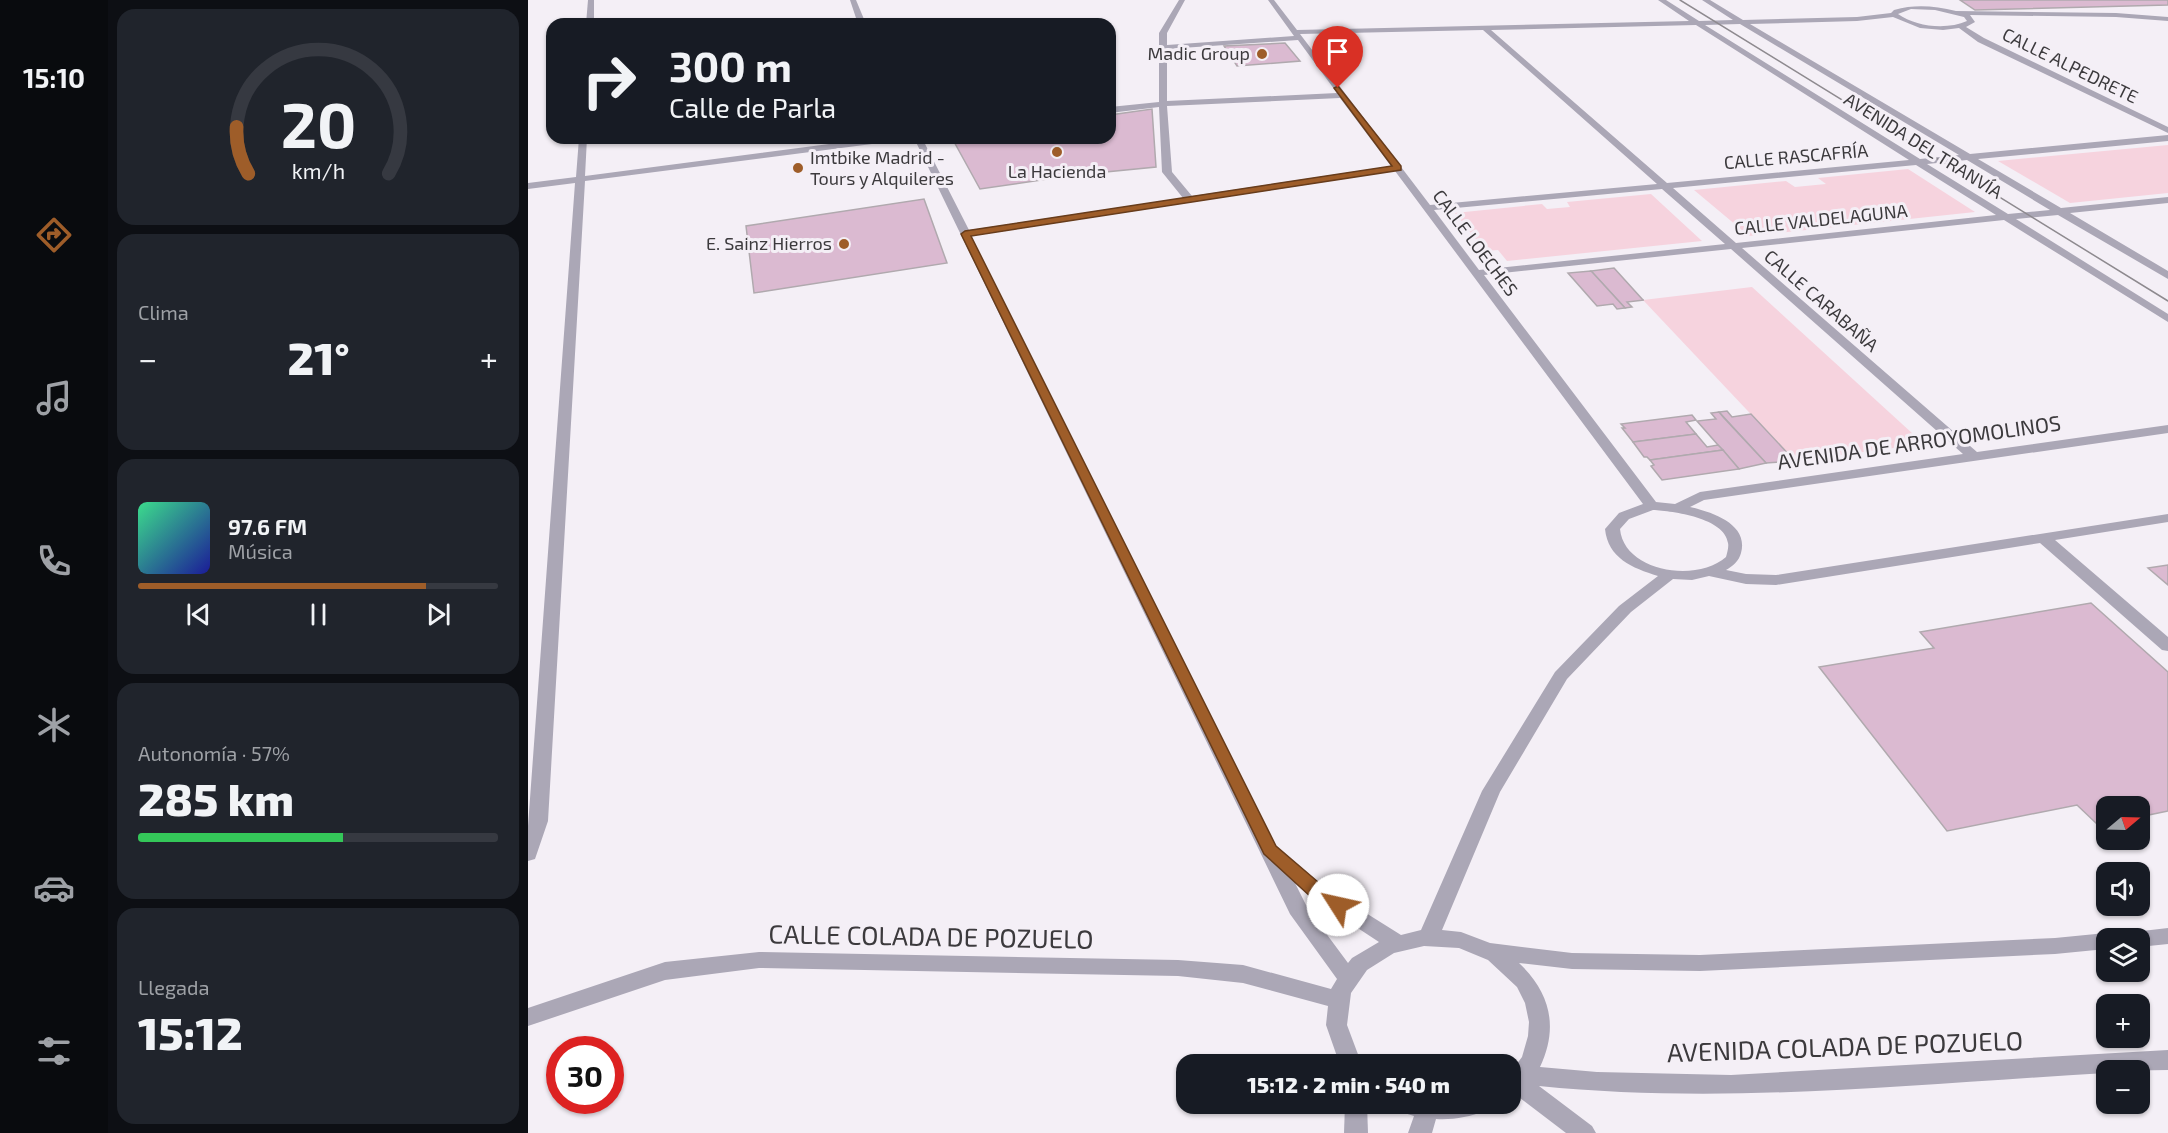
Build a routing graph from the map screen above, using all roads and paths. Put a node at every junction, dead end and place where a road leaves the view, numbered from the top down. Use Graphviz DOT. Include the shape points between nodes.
graph roads {
  1 [pos="591,0"];
  2 [pos="853,0"];
  3 [pos="1182,0"];
  4 [pos="1271,0"];
  5 [pos="1661,0"];
  6 [pos="1706,0"];
  7 [pos="1959,12"];
  8 [pos="1894,15"];
  9 [pos="1998,16"];
  10 [pos="590,18"];
  11 [pos="860,18"];
  12 [pos="2168,19"];
  13 [pos="1696,22"];
  14 [pos="1742,22"];
  15 [pos="1971,22"];
  16 [pos="1962,26"];
  17 [pos="1485,28"];
  18 [pos="1298,35"];
  19 [pos="1163,46"];
  20 [pos="1343,95"];
  21 [pos="1163,103"];
  22 [pos="1116,109"];
  23 [pos="2168,130"];
  24 [pos="2168,138"];
  25 [pos="583,144"];
  26 [pos="849,144"];
  27 [pos="921,144"];
  28 [pos="1969,157"];
  29 [pos="1918,162"];
  30 [pos="1398,168"];
  31 [pos="580,179"];
  32 [pos="528,186"];
  33 [pos="1665,186"];
  34 [pos="1190,200"];
  35 [pos="2168,200"];
  36 [pos="1428,208"];
  37 [pos="2061,212"];
  38 [pos="2007,217"];
  39 [pos="965,234"];
  40 [pos="1734,246"];
  41 [pos="1477,273"];
  42 [pos="2168,276"];
  43 [pos="2168,319"];
  44 [pos="2168,429"];
  45 [pos="1974,457"];
  46 [pos="1652,506"];
  47 [pos="1679,507"];
  48 [pos="2168,518"];
  49 [pos="2044,538"];
  50 [pos="1711,572"];
  51 [pos="1668,575"];
  52 [pos="2168,646"];
  53 [pos="1270,850"];
  54 [pos="528,854"];
  55 [pos="1429,936"];
  56 [pos="2168,936"];
  57 [pos="2150,938"];
  58 [pos="1396,942"];
  59 [pos="2096,942"];
  60 [pos="1491,951"];
  61 [pos="1347,977"];
  62 [pos="1337,1000"];
  63 [pos="528,1017"];
  64 [pos="1345,1054"];
  65 [pos="2168,1060"];
  66 [pos="1521,1075"];
  67 [pos="1521,1081"];
  68 [pos="1521,1084"];
  69 [pos="1356,1114"];
  70 [pos="1418,1114"];
  71 [pos="1356,1133"];
  72 [pos="1420,1133"];
  73 [pos="1584,1133"];
  1 -- 10 [label="street"];
  2 -- 11 [label="street"];
  3 -- 19 [label="street" via="1163,33"];
  4 -- 18 [label="street, CALLE LOECHES"];
  5 -- 13 [label="street, AVENIDA DEL TRANVÍA"];
  6 -- 14 [label="street, AVENIDA DEL TRANVÍA"];
  7 -- 8 [label="street" via="1922,7 1901,9"];
  7 -- 9 [label="street"];
  7 -- 15 [label="street"];
  8 -- 14 [label="street"];
  8 -- 16 [label="street" via="1926,26"];
  9 -- 12 [label="street" via="2075,14"];
  9 -- 15 [label="street"];
  13 -- 14 [label="street"];
  13 -- 17 [label="street"];
  13 -- 29 [label="street, AVENIDA DEL TRANVÍA"];
  14 -- 28 [label="street, AVENIDA DEL TRANVÍA"];
  15 -- 16 [label="street"];
  16 -- 23 [label="street, CALLE ALPEDRETE" via="1981,40"];
  17 -- 18 [label="street"];
  17 -- 33 [label="street, CALLE CARABAÑA"];
  18 -- 19 [label="street"];
  18 -- 20 [label="street, CALLE LOECHES"];
  19 -- 21 [label="street"];
  20 -- 21 [label="street"];
  20 -- 30 [label="street, CALLE LOECHES"];
  21 -- 22 [label="street"];
  21 -- 34 [label="street" via="1167,172"];
  24 -- 28 [label="street, CALLE RASCAFRÍA"];
  25 -- 31 [label="street"];
  26 -- 31 [label="street"];
  27 -- 39 [label="street"];
  28 -- 29 [label="street, CALLE RASCAFRÍA"];
  28 -- 37 [label="street, AVENIDA DEL TRANVÍA"];
  29 -- 33 [label="street, CALLE RASCAFRÍA"];
  29 -- 38 [label="street, AVENIDA DEL TRANVÍA"];
  30 -- 34 [label="street"];
  30 -- 36 [label="street, CALLE LOECHES"];
  31 -- 32 [label="street"];
  31 -- 54 [label="street" via="539,821"];
  33 -- 36 [label="street, CALLE RASCAFRÍA"];
  33 -- 40 [label="street, CALLE CARABAÑA"];
  34 -- 39 [label="street"];
  35 -- 37 [label="street, CALLE VALDELAGUNA"];
  36 -- 41 [label="street, CALLE LOECHES"];
  37 -- 38 [label="street, CALLE VALDELAGUNA"];
  37 -- 42 [label="street, AVENIDA DEL TRANVÍA"];
  38 -- 40 [label="street, CALLE VALDELAGUNA"];
  38 -- 43 [label="street, AVENIDA DEL TRANVÍA"];
  39 -- 53 [label="street"];
  40 -- 41 [label="street, CALLE VALDELAGUNA"];
  40 -- 45 [label="street, CALLE CARABAÑA"];
  41 -- 46 [label="street, CALLE LOECHES"];
  44 -- 45 [label="street, AVENIDA DE ARROYOMOLINOS"];
  45 -- 47 [label="street, AVENIDA DE ARROYOMOLINOS" via="1700,496"];
  46 -- 47 [label="street"];
  46 -- 51 [label="street" via="1621,517 1611,538 1617,550 1630,561"];
  47 -- 50 [label="street" via="1712,518 1732,536 1733,557"];
  48 -- 49 [label="street"];
  49 -- 50 [label="street" via="1776,580"];
  49 -- 52 [label="street"];
  50 -- 51 [label="street"];
  51 -- 55 [label="street" via="1625,609 1561,676 1491,791"];
  53 -- 58 [label="street" via="1319,893"];
  53 -- 61 [label="street" via="1300,914"];
  55 -- 58 [label="street"];
  55 -- 60 [label="street" via="1461,939"];
  56 -- 57 [label="street"];
  58 -- 61 [label="street" via="1368,956"];
  59 -- 60 [label="street" via="1700,963 1572,961"];
  60 -- 66 [label="street" via="1516,969 1533,993 1541,1021 1538,1049"];
  61 -- 62 [label="street"];
  62 -- 63 [label="street, CALLE COLADA DE POZUELO" via="1242,975 1178,968 759,960 665,971"];
  62 -- 64 [label="street" via="1335,1024"];
  65 -- 67 [label="street, AVENIDA COLADA DE POZUELO" via="1731,1085"];
  68 -- 73 [label="street"];
  69 -- 71 [label="street"];
  70 -- 72 [label="street"];
}
